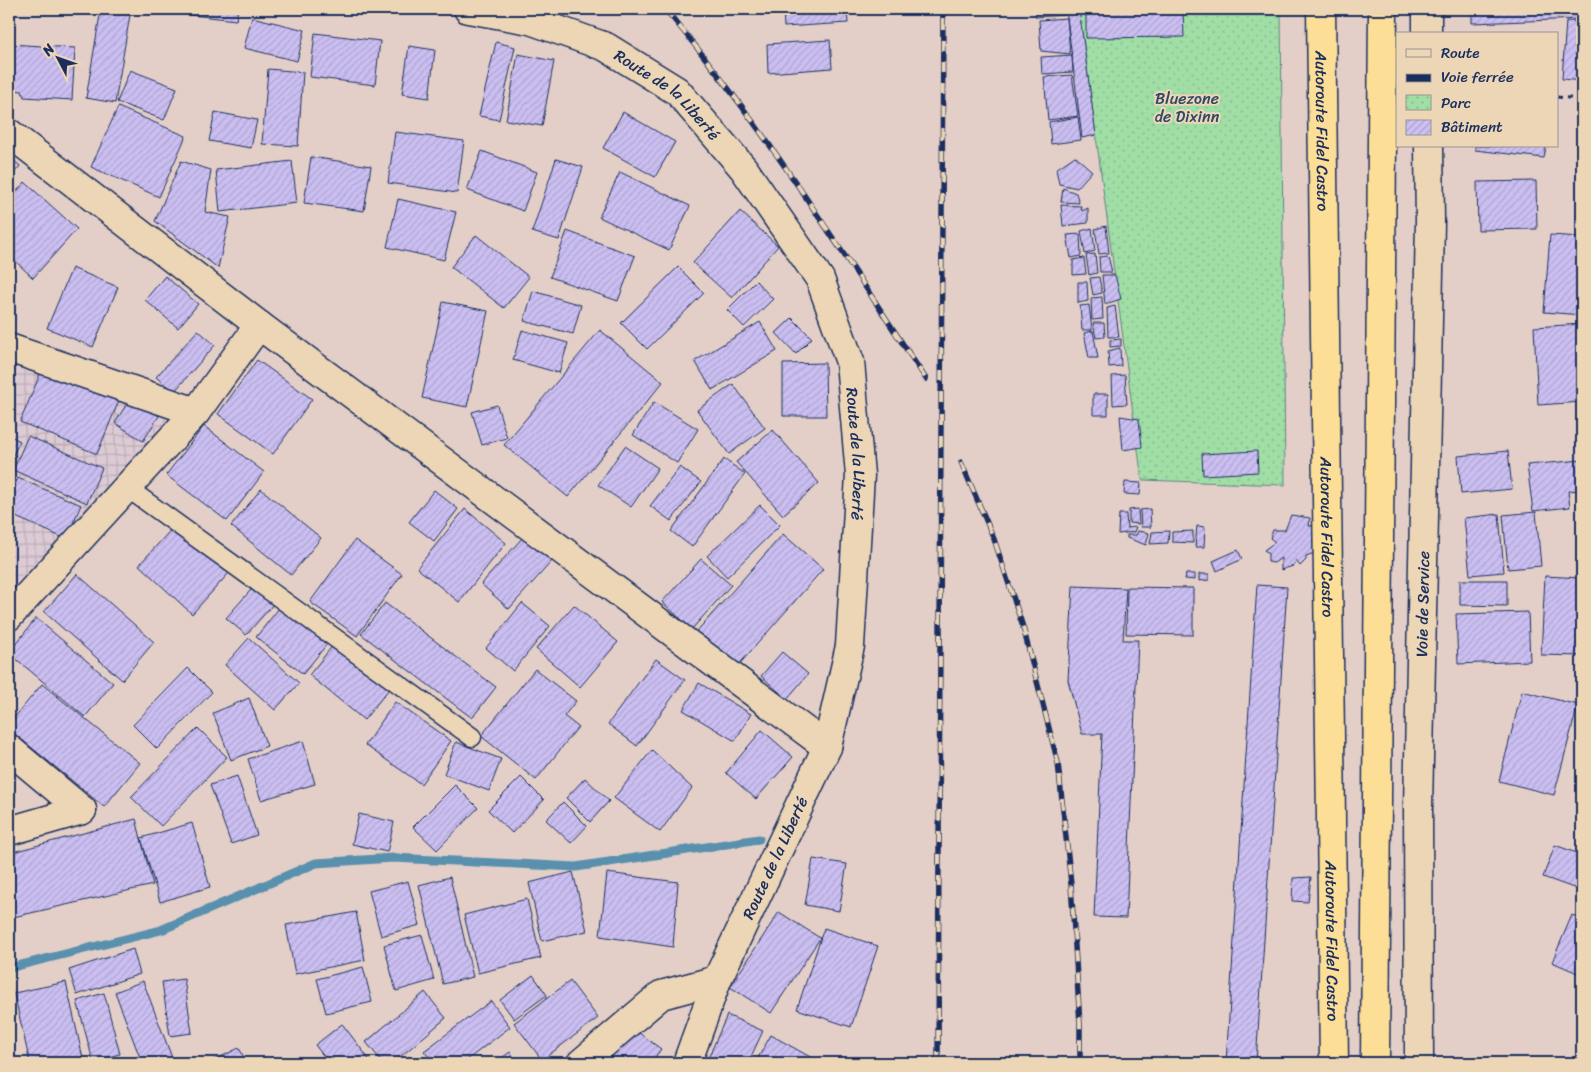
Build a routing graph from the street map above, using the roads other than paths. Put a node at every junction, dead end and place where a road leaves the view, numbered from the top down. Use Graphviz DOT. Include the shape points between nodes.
graph roads {
  1 [pos="468,9"];
  2 [pos="1321,9"];
  3 [pos="1383,9"];
  4 [pos="1427,9"];
  5 [pos="1427,32"];
  6 [pos="9,133"];
  7 [pos="1429,148"];
  8 [pos="259,325"];
  9 [pos="9,348"];
  10 [pos="196,412"];
  11 [pos="126,487"];
  12 [pos="9,616"];
  13 [pos="472,737"];
  14 [pos="827,747"];
  15 [pos="9,749"];
  16 [pos="9,831"];
  17 [pos="717,980"];
  18 [pos="581,1063"];
  19 [pos="687,1063"];
  20 [pos="1334,1063"];
  21 [pos="1375,1063"];
  22 [pos="1419,1063"];
  1 -- 14 [label="street, Route de la Liberté" via="530,20 606,47 676,91 744,169 820,279 850,362 860,475 850,646"];
  2 -- 20 [label="highway, Autoroute Fidel Castro"];
  3 -- 21 [label="highway"];
  4 -- 5 [label="street"];
  6 -- 8 [label="street"];
  7 -- 22 [label="street, Voie de Service" via="1418,808"];
  8 -- 10 [label="street"];
  8 -- 14 [label="street"];
  9 -- 10 [label="street"];
  10 -- 11 [label="street"];
  11 -- 12 [label="street"];
  11 -- 13 [label="lane"];
  14 -- 17 [label="street, Route de la Liberté"];
  15 -- 16 [label="street" via="82,810"];
  17 -- 18 [label="street" via="661,995"];
  17 -- 19 [label="street, Route de la Liberté"];
}
